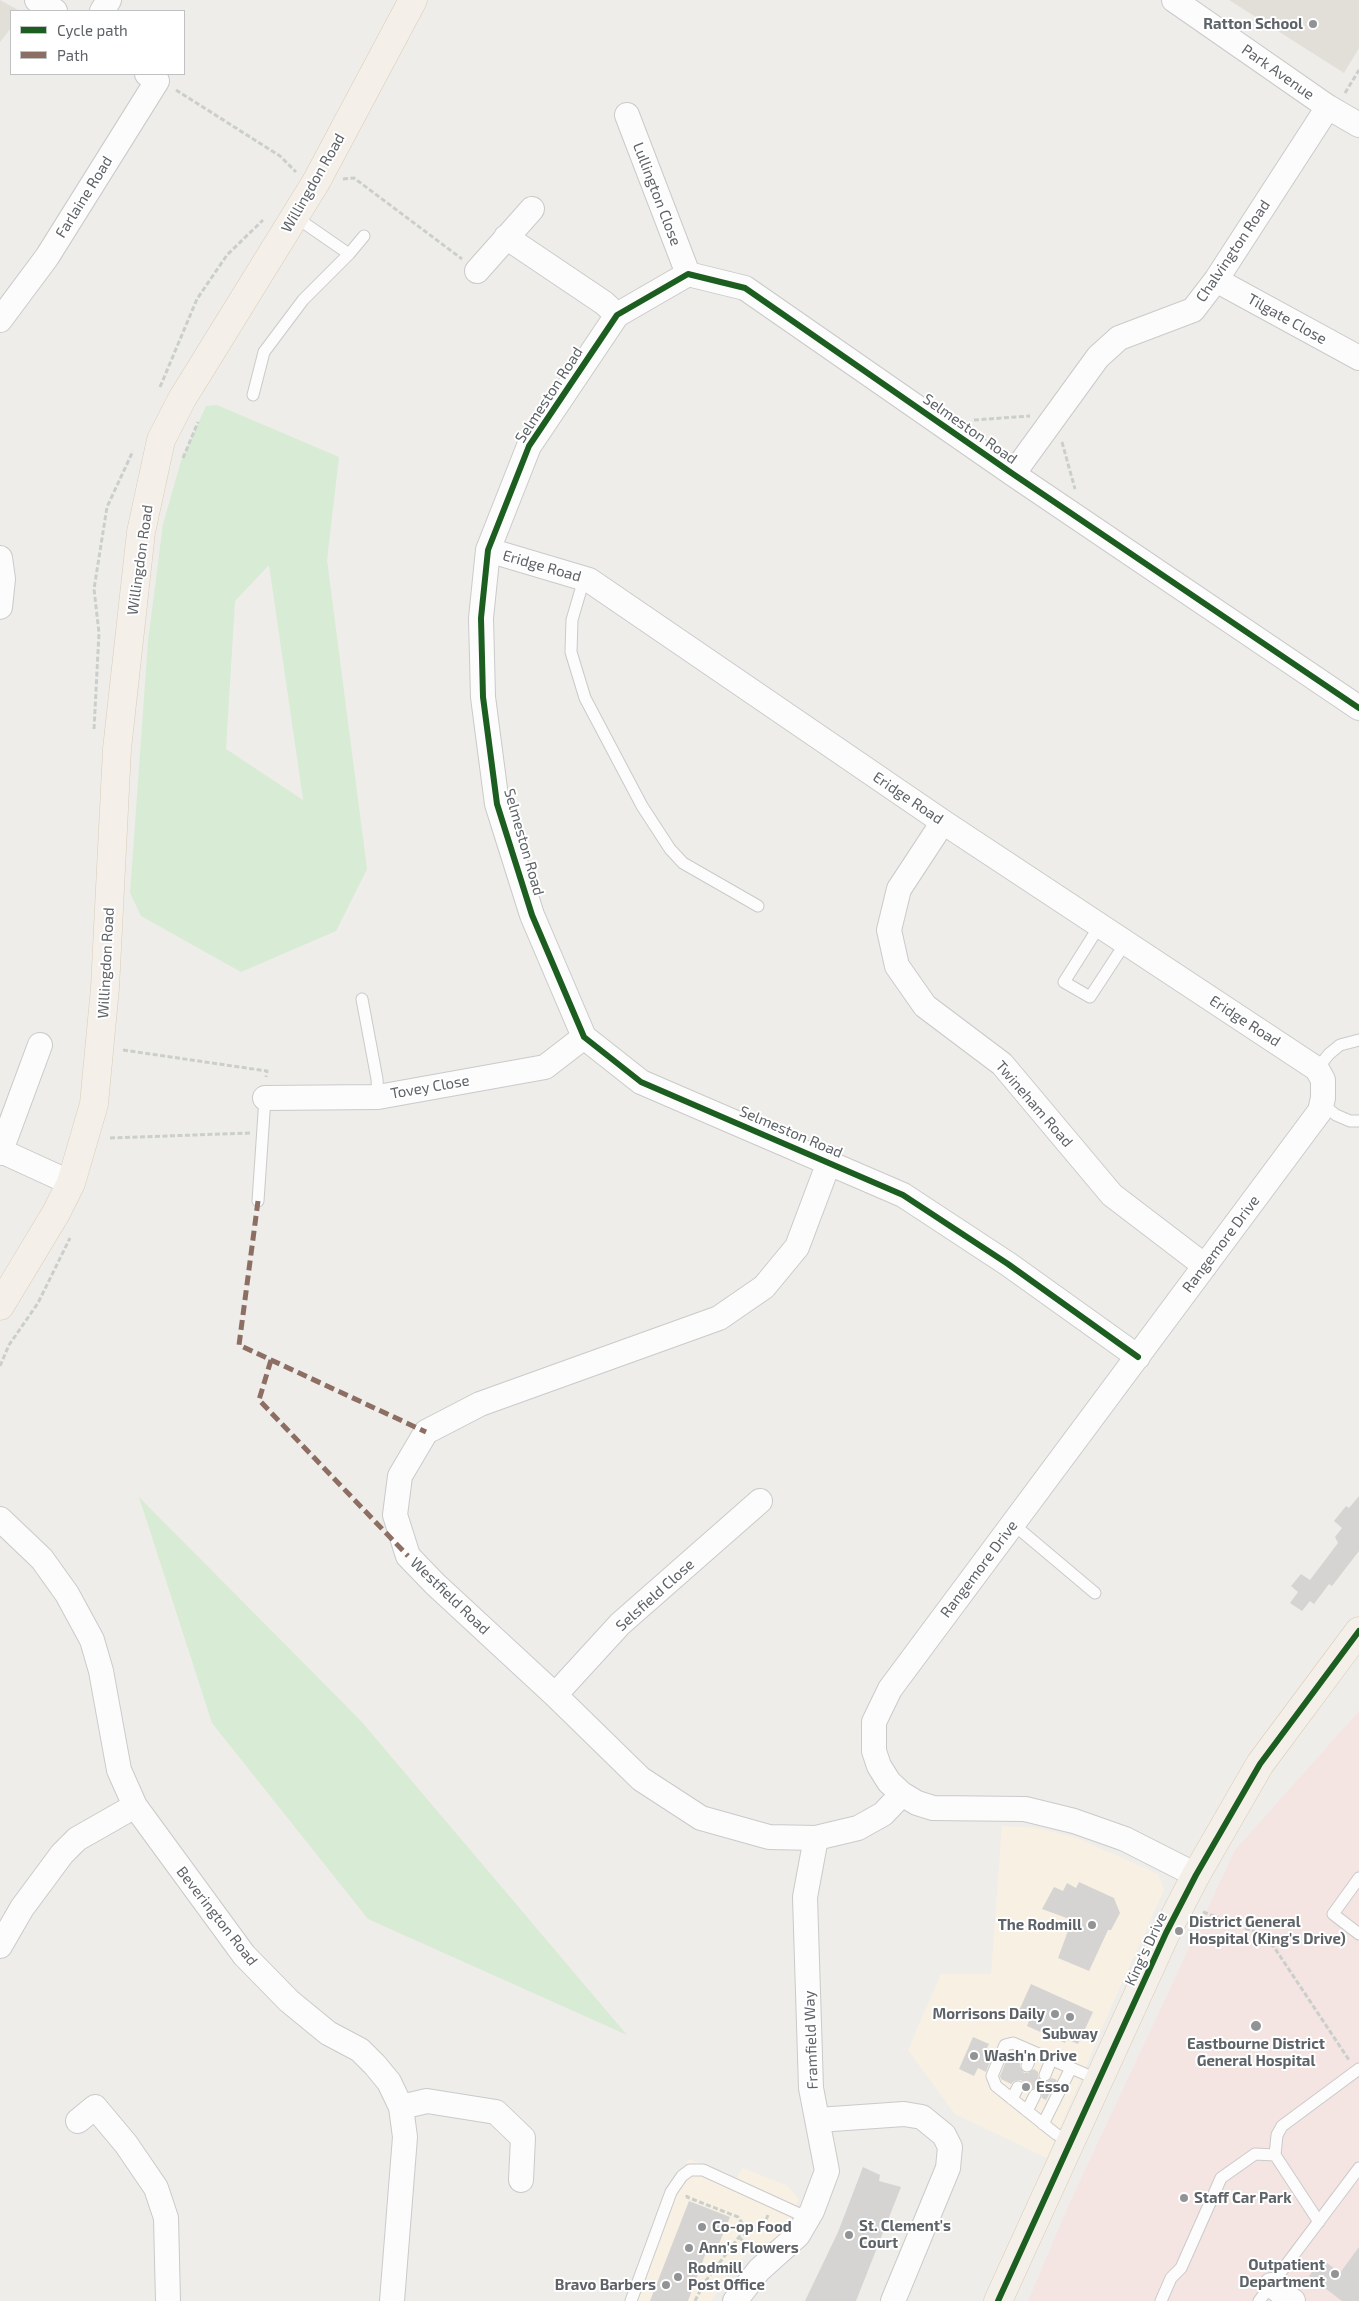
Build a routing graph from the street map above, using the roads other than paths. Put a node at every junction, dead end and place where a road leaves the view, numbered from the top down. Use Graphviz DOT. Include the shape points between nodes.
graph roads {
  1 [pos="37,0"];
  2 [pos="413,0"];
  3 [pos="1174,0"];
  4 [pos="53,10"];
  5 [pos="148,75"];
  6 [pos="1331,109"];
  7 [pos="627,115"];
  8 [pos="1359,125"];
  9 [pos="532,209"];
  10 [pos="294,216"];
  11 [pos="364,236"];
  12 [pos="506,237"];
  13 [pos="349,254"];
  14 [pos="477,271"];
  15 [pos="688,274"];
  16 [pos="1216,280"];
  17 [pos="617,315"];
  18 [pos="0,320"];
  19 [pos="1359,358"];
  20 [pos="253,395"];
  21 [pos="1013,474"];
  22 [pos="488,550"];
  23 [pos="0,558"];
  24 [pos="584,579"];
  25 [pos="0,607"];
  26 [pos="1358,704"];
  27 [pos="943,822"];
  28 [pos="758,906"];
  29 [pos="1100,925"];
  30 [pos="1126,942"];
  31 [pos="362,999"];
  32 [pos="584,1037"];
  33 [pos="1359,1040"];
  34 [pos="40,1046"];
  35 [pos="1317,1069"];
  36 [pos="378,1096"];
  37 [pos="265,1098"];
  38 [pos="1322,1104"];
  39 [pos="1359,1121"];
  40 [pos="0,1152"];
  41 [pos="830,1162"];
  42 [pos="71,1183"];
  43 [pos="258,1201"];
  44 [pos="1205,1266"];
  45 [pos="0,1306"];
  46 [pos="1138,1358"];
  47 [pos="760,1501"];
  48 [pos="0,1519"];
  49 [pos="1013,1524"];
  50 [pos="1095,1593"];
  51 [pos="1359,1631"];
  52 [pos="555,1695"];
  53 [pos="902,1794"];
  54 [pos="135,1806"];
  55 [pos="816,1838"];
  56 [pos="1196,1875"];
  57 [pos="1359,1878"];
  58 [pos="1359,1934"];
  59 [pos="0,1946"];
  60 [pos="1034,2052"];
  61 [pos="1051,2060"];
  62 [pos="1027,2066"];
  63 [pos="1071,2068"];
  64 [pos="1359,2069"];
  65 [pos="1045,2074"];
  66 [pos="1099,2080"];
  67 [pos="1018,2087"];
  68 [pos="1035,2095"];
  69 [pos="1012,2099"];
  70 [pos="400,2107"];
  71 [pos="1028,2111"];
  72 [pos="818,2120"];
  73 [pos="78,2121"];
  74 [pos="1044,2124"];
  75 [pos="1071,2142"];
  76 [pos="1275,2155"];
  77 [pos="1359,2168"];
  78 [pos="521,2180"];
  79 [pos="808,2218"];
  80 [pos="1320,2222"];
  81 [pos="1265,2293"];
  82 [pos="168,2301"];
  83 [pos="392,2301"];
  84 [pos="631,2301"];
  85 [pos="735,2301"];
  86 [pos="893,2301"];
  87 [pos="998,2301"];
  88 [pos="1161,2301"];
  89 [pos="1293,2301"];
  1 -- 4 [label="street"];
  2 -- 10 [label="main road, Willingdon Road" via="316,182"];
  3 -- 6 [label="street, Park Avenue"];
  5 -- 18 [label="street, Farlaine Road" via="157,81 47,257"];
  6 -- 8 [label="street, Park Avenue"];
  6 -- 16 [label="street, Chalvington Road"];
  7 -- 15 [label="street, Lullington Close"];
  9 -- 12 [label="street"];
  10 -- 13 [label="lane"];
  10 -- 42 [label="main road, Willingdon Road" via="182,399 161,440 141,532 118,749 106,988 94,1104"];
  11 -- 13 [label="lane"];
  12 -- 14 [label="street"];
  12 -- 17 [label="street"];
  13 -- 20 [label="lane" via="303,300 264,352"];
  15 -- 17 [label="street, Selmeston Road"];
  15 -- 21 [label="street, Selmeston Road" via="745,288"];
  16 -- 19 [label="street, Tilgate Close"];
  16 -- 21 [label="street, Chalvington Road" via="1193,310 1119,338 1098,357"];
  17 -- 22 [label="street, Selmeston Road" via="529,446"];
  21 -- 26 [label="street, Selmeston Road"];
  22 -- 24 [label="street, Eridge Road"];
  22 -- 32 [label="street, Selmeston Road" via="481,618 483,697 497,804 532,915"];
  23 -- 25 [label="street" via="3,579"];
  24 -- 27 [label="street, Eridge Road"];
  24 -- 28 [label="lane" via="572,620 570,652 585,698 642,806 683,863"];
  27 -- 29 [label="street, Eridge Road"];
  27 -- 44 [label="street, Twineham Road" via="899,889 889,930 897,966 925,1006 1002,1064 1112,1196"];
  29 -- 30 [label="street, Eridge Road"];
  29 -- 30 [label="lane" via="1064,982 1090,997"];
  30 -- 35 [label="street, Eridge Road"];
  31 -- 36 [label="lane"];
  32 -- 36 [label="street, Tovey Close" via="545,1066"];
  32 -- 41 [label="street, Selmeston Road" via="641,1082"];
  33 -- 35 [label="lane" via="1340,1045"];
  34 -- 40 [label="street"];
  35 -- 38 [label="street, Rangemore Drive" via="1323,1080"];
  36 -- 37 [label="street, Tovey Close"];
  37 -- 43 [label="lane"];
  38 -- 39 [label="lane" via="1336,1115"];
  38 -- 44 [label="street, Rangemore Drive"];
  40 -- 42 [label="street"];
  41 -- 46 [label="street, Selmeston Road" via="903,1195 1008,1264"];
  41 -- 52 [label="street, Westfield Road" via="797,1247 764,1288 718,1318 480,1404 426,1432 400,1476 395,1515 408,1556"];
  42 -- 45 [label="main road, Willingdon Road"];
  44 -- 46 [label="street, Rangemore Drive"];
  46 -- 49 [label="street, Rangemore Drive"];
  47 -- 52 [label="street, Selsfield Close" via="620,1624"];
  48 -- 54 [label="street, Beverington Road" via="42,1559 67,1594 92,1640 101,1671 118,1770"];
  49 -- 50 [label="lane"];
  49 -- 53 [label="street, Rangemore Drive" via="890,1689 874,1722 874,1751 879,1766"];
  51 -- 56 [label="main road, King's Drive" via="1260,1764"];
  52 -- 55 [label="street, Westfield Road" via="641,1779 701,1818 770,1837"];
  53 -- 55 [label="street, Westfield Road" via="883,1814 858,1828"];
  53 -- 56 [label="street, Rangemore Drive" via="933,1808 1025,1809 1074,1821 1125,1839"];
  54 -- 59 [label="street" via="78,1839 62,1854 22,1908"];
  54 -- 70 [label="street, Beverington Road" via="244,1955 289,2001 328,2033 360,2050 389,2082"];
  55 -- 72 [label="street, Framfield Way" via="805,1898 811,2088"];
  56 -- 66 [label="main road, King's Drive"];
  57 -- 58 [label="lane" via="1333,1914"];
  60 -- 61 [label="lane"];
  60 -- 62 [label="lane"];
  60 -- 69 [label="lane" via="1013,2043 1005,2044 992,2076 996,2086"];
  61 -- 63 [label="lane"];
  61 -- 65 [label="lane"];
  63 -- 66 [label="lane"];
  63 -- 74 [label="lane"];
  64 -- 76 [label="lane" via="1282,2126 1277,2135"];
  66 -- 75 [label="main road, King's Drive"];
  67 -- 69 [label="lane"];
  68 -- 71 [label="lane"];
  69 -- 71 [label="lane"];
  70 -- 78 [label="street" via="428,2101 496,2112 523,2138"];
  70 -- 83 [label="street, Beverington Road" via="405,2137"];
  71 -- 74 [label="lane"];
  72 -- 79 [label="street, Framfield Way" via="827,2171"];
  72 -- 86 [label="street" via="904,2114 922,2117 944,2135 950,2147 948,2168"];
  73 -- 82 [label="street" via="95,2107 126,2144 156,2188 166,2218"];
  74 -- 75 [label="lane"];
  75 -- 87 [label="main road, King's Drive"];
  76 -- 80 [label="lane"];
  76 -- 88 [label="lane" via="1255,2154 1222,2178 1181,2268 1170,2278"];
  77 -- 80 [label="lane"];
  79 -- 84 [label="lane" via="703,2170 690,2170 671,2192"];
  79 -- 85 [label="street, Framfield Way" via="798,2234 759,2270"];
  80 -- 81 [label="lane"];
  81 -- 89 [label="street"];
}
